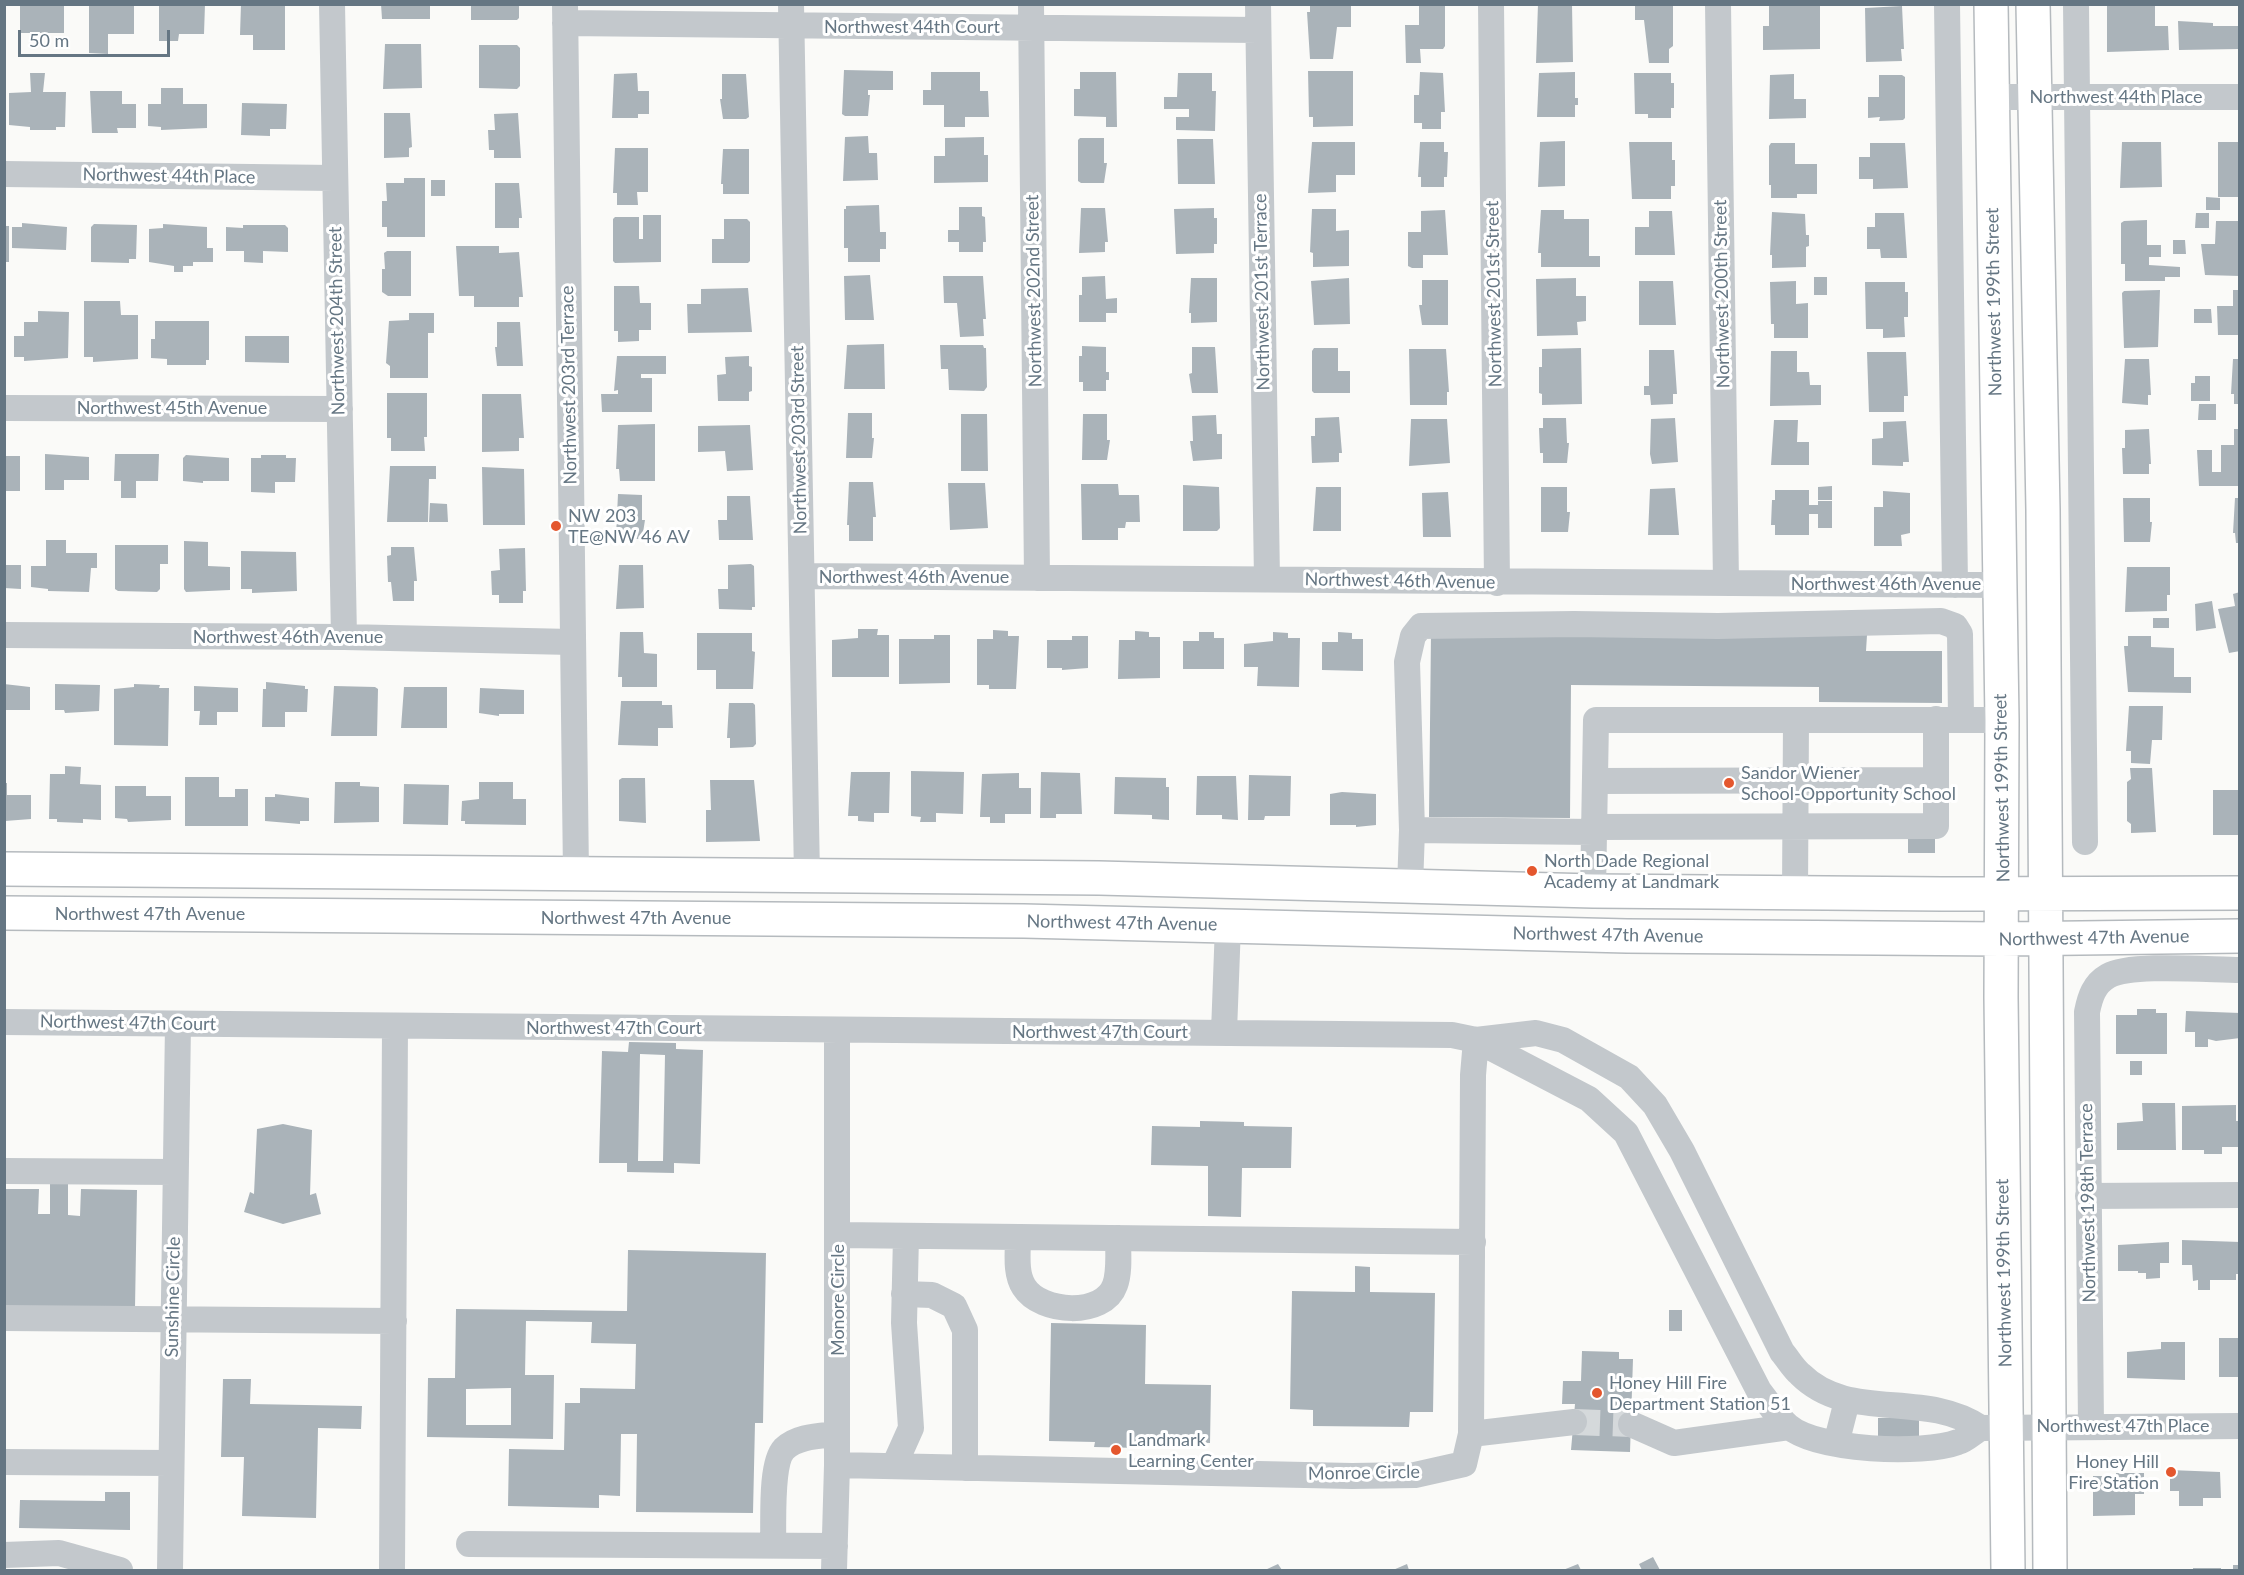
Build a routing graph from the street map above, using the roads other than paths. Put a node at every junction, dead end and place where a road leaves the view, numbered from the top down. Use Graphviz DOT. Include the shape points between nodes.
graph roads {
  1 [pos="332,4"];
  2 [pos="1258,4"];
  3 [pos="1491,4"];
  4 [pos="1718,4"];
  5 [pos="1947,4"];
  6 [pos="1991,4"];
  7 [pos="2033,4"];
  8 [pos="2076,4"];
  9 [pos="565,14"];
  10 [pos="791,15"];
  11 [pos="1031,16"];
  12 [pos="1258,30"];
  13 [pos="2034,97"];
  14 [pos="2076,97"];
  15 [pos="2240,97"];
  16 [pos="1992,98"];
  17 [pos="4,174"];
  18 [pos="334,178"];
  19 [pos="4,408"];
  20 [pos="339,409"];
  21 [pos="802,576"];
  22 [pos="1036,578"];
  23 [pos="1267,579"];
  24 [pos="1497,583"];
  25 [pos="1726,583"];
  26 [pos="1846,584"];
  27 [pos="1955,585"];
  28 [pos="1998,585"];
  29 [pos="1846,623"];
  30 [pos="4,635"];
  31 [pos="344,637"];
  32 [pos="572,642"];
  33 [pos="1936,719"];
  34 [pos="1961,719"];
  35 [pos="1796,720"];
  36 [pos="2002,720"];
  37 [pos="1936,780"];
  38 [pos="1596,781"];
  39 [pos="1796,781"];
  40 [pos="1797,827"];
  41 [pos="1594,829"];
  42 [pos="1412,830"];
  43 [pos="2085,842"];
  44 [pos="4,869"];
  45 [pos="576,873"];
  46 [pos="807,875"];
  47 [pos="1410,886"];
  48 [pos="1593,891"];
  49 [pos="2003,892"];
  50 [pos="2047,892"];
  51 [pos="1796,893"];
  52 [pos="2240,893"];
  53 [pos="4,913"];
  54 [pos="508,917"];
  55 [pos="842,920"];
  56 [pos="1228,925"];
  57 [pos="1349,928"];
  58 [pos="2240,936"];
  59 [pos="2047,937"];
  60 [pos="2001,939"];
  61 [pos="2240,970"];
  62 [pos="2099,983"];
  63 [pos="4,1022"];
  64 [pos="178,1024"];
  65 [pos="395,1026"];
  66 [pos="837,1030"];
  67 [pos="1224,1032"];
  68 [pos="1476,1040"];
  69 [pos="1682,1151"];
  70 [pos="4,1171"];
  71 [pos="176,1172"];
  72 [pos="1647,1172"];
  73 [pos="2240,1195"];
  74 [pos="2088,1196"];
  75 [pos="838,1235"];
  76 [pos="906,1236"];
  77 [pos="1017,1237"];
  78 [pos="1118,1238"];
  79 [pos="1473,1242"];
  80 [pos="904,1294"];
  81 [pos="4,1318"];
  82 [pos="173,1319"];
  83 [pos="394,1321"];
  84 [pos="1847,1401"];
  85 [pos="1574,1422"];
  86 [pos="1631,1424"];
  87 [pos="2091,1426"];
  88 [pos="2240,1426"];
  89 [pos="1789,1427"];
  90 [pos="1993,1427"];
  91 [pos="2049,1427"];
  92 [pos="837,1434"];
  93 [pos="1471,1434"];
  94 [pos="1836,1444"];
  95 [pos="4,1461"];
  96 [pos="170,1463"];
  97 [pos="837,1465"];
  98 [pos="894,1466"];
  99 [pos="965,1468"];
  100 [pos="469,1544"];
  101 [pos="773,1545"];
  102 [pos="4,1555"];
  103 [pos="835,1558"];
  104 [pos="120,1570"];
  105 [pos="170,1570"];
  106 [pos="392,1570"];
  107 [pos="2008,1570"];
  108 [pos="2050,1570"];
  1 -- 18 [label="street, Northwest 204th Street"];
  2 -- 12 [label="street, Northwest 201st Terrace"];
  3 -- 24 [label="street, Northwest 201st Street"];
  4 -- 25 [label="street, Northwest 200th Street"];
  5 -- 27 [label="street"];
  6 -- 16 [label="main road, Northwest 199th Street"];
  7 -- 13 [label="main road"];
  8 -- 14 [label="street"];
  9 -- 10 [label="street, Northwest 44th Court"];
  9 -- 32 [label="street, Northwest 203rd Terrace"];
  10 -- 11 [label="street, Northwest 44th Court"];
  10 -- 21 [label="street, Northwest 203rd Street"];
  11 -- 12 [label="street, Northwest 44th Court"];
  11 -- 22 [label="street, Northwest 202nd Street"];
  12 -- 23 [label="street, Northwest 201st Terrace"];
  13 -- 14 [label="street, Northwest 44th Place"];
  13 -- 16 [label="street, Northwest 44th Place"];
  13 -- 50 [label="main road"];
  14 -- 15 [label="street, Northwest 44th Place"];
  14 -- 43 [label="street"];
  16 -- 28 [label="main road, Northwest 199th Street"];
  17 -- 18 [label="street, Northwest 44th Place"];
  18 -- 20 [label="street, Northwest 204th Street"];
  19 -- 20 [label="street, Northwest 45th Avenue"];
  20 -- 31 [label="street, Northwest 204th Street"];
  21 -- 22 [label="street, Northwest 46th Avenue"];
  21 -- 46 [label="street, Northwest 203rd Street"];
  22 -- 23 [label="street, Northwest 46th Avenue"];
  23 -- 24 [label="street, Northwest 46th Avenue"];
  24 -- 25 [label="street, Northwest 46th Avenue"];
  25 -- 26 [label="street, Northwest 46th Avenue"];
  26 -- 27 [label="street, Northwest 46th Avenue"];
  26 -- 29 [label="street"];
  27 -- 28 [label="street, Northwest 46th Avenue"];
  28 -- 36 [label="main road, Northwest 199th Street"];
  29 -- 34 [label="street" via="1941,621 1955,626 1960,634"];
  29 -- 42 [label="street" via="1421,626 1413,636 1407,662"];
  30 -- 31 [label="street, Northwest 46th Avenue"];
  31 -- 32 [label="street, Northwest 46th Avenue"];
  32 -- 45 [label="street, Northwest 203rd Terrace"];
  33 -- 34 [label="street"];
  33 -- 35 [label="street"];
  33 -- 37 [label="street"];
  34 -- 36 [label="street"];
  35 -- 38 [label="street" via="1596,720"];
  35 -- 39 [label="street"];
  36 -- 49 [label="main road, Northwest 199th Street"];
  37 -- 39 [label="street"];
  37 -- 40 [label="street" via="1936,826"];
  38 -- 39 [label="street"];
  38 -- 41 [label="street"];
  39 -- 40 [label="street"];
  40 -- 41 [label="street"];
  40 -- 51 [label="street"];
  41 -- 42 [label="street"];
  41 -- 48 [label="street"];
  42 -- 47 [label="street"];
  44 -- 45 [label="main road"];
  45 -- 46 [label="main road"];
  45 -- 54 [label="main road" via="568,886 541,905"];
  46 -- 47 [label="main road" via="1145,878"];
  46 -- 55 [label="main road" via="818,899"];
  47 -- 48 [label="main road"];
  47 -- 57 [label="main road" via="1404,897 1383,913"];
  48 -- 51 [label="main road"];
  49 -- 50 [label="main road"];
  49 -- 51 [label="main road"];
  49 -- 60 [label="main road, Northwest 199th Street"];
  50 -- 52 [label="main road"];
  50 -- 59 [label="main road"];
  53 -- 54 [label="main road, Northwest 47th Avenue"];
  54 -- 55 [label="main road, Northwest 47th Avenue"];
  55 -- 56 [label="main road, Northwest 47th Avenue"];
  56 -- 57 [label="main road, Northwest 47th Avenue"];
  56 -- 67 [label="street"];
  57 -- 60 [label="main road, Northwest 47th Avenue" via="1590,936"];
  58 -- 59 [label="main road, Northwest 47th Avenue"];
  59 -- 60 [label="main road, Northwest 47th Avenue"];
  59 -- 91 [label="main road"];
  60 -- 90 [label="main road, Northwest 199th Street"];
  61 -- 62 [label="street, Northwest 47th Avenue" via="2127,970"];
  62 -- 74 [label="street, Northwest 198th Terrace" via="2087,1012"];
  63 -- 64 [label="street, Northwest 47th Court"];
  64 -- 65 [label="street, Northwest 47th Court"];
  64 -- 71 [label="street, Sunshine Circle"];
  65 -- 66 [label="street, Northwest 47th Court"];
  65 -- 83 [label="street"];
  66 -- 67 [label="street, Northwest 47th Court"];
  66 -- 75 [label="street, Monore Circle"];
  67 -- 68 [label="street, Northwest 47th Court" via="1452,1035"];
  68 -- 69 [label="street" via="1536,1033 1563,1040 1597,1057 1629,1077 1655,1105"];
  68 -- 72 [label="street" via="1590,1100 1626,1133"];
  68 -- 79 [label="street, Monroe Circle"];
  69 -- 72 [label="street"];
  69 -- 84 [label="street" via="1782,1352 1809,1381"];
  70 -- 71 [label="street"];
  71 -- 82 [label="street, Sunshine Circle"];
  72 -- 89 [label="street" via="1759,1391"];
  73 -- 74 [label="street"];
  74 -- 87 [label="street, Northwest 198th Terrace"];
  75 -- 76 [label="street"];
  75 -- 92 [label="street, Monore Circle"];
  76 -- 77 [label="street"];
  76 -- 80 [label="street"];
  77 -- 78 [label="street"];
  77 -- 78 [label="street" via="1018,1271 1023,1286 1034,1299 1050,1307 1068,1308 1107,1298 1115,1284"];
  78 -- 79 [label="street"];
  79 -- 93 [label="street, Monroe Circle"];
  80 -- 98 [label="street" via="911,1428"];
  80 -- 99 [label="street" via="932,1295 954,1306 965,1330"];
  81 -- 82 [label="street"];
  82 -- 83 [label="street"];
  82 -- 96 [label="street, Sunshine Circle"];
  83 -- 106 [label="street"];
  84 -- 90 [label="street" via="1931,1407"];
  84 -- 94 [label="street"];
  85 -- 93 [label="street"];
  86 -- 89 [label="street" via="1674,1443"];
  87 -- 88 [label="street, Northwest 47th Place"];
  87 -- 91 [label="street, Northwest 47th Place"];
  89 -- 94 [label="street"];
  90 -- 91 [label="street, Northwest 47th Place"];
  90 -- 94 [label="street" via="1959,1442 1932,1448"];
  90 -- 107 [label="main road, Northwest 199th Street"];
  91 -- 108 [label="main road"];
  92 -- 97 [label="street, Monore Circle"];
  92 -- 101 [label="street" via="803,1439 784,1449 776,1462"];
  93 -- 99 [label="street, Monroe Circle" via="1464,1464 1415,1475"];
  95 -- 96 [label="street"];
  96 -- 105 [label="street, Sunshine Circle"];
  97 -- 98 [label="street, Monroe Circle"];
  97 -- 103 [label="street, Monore Circle"];
  98 -- 99 [label="street, Monroe Circle"];
  100 -- 101 [label="street"];
  101 -- 103 [label="street"];
  102 -- 104 [label="street" via="58,1553"];
}
